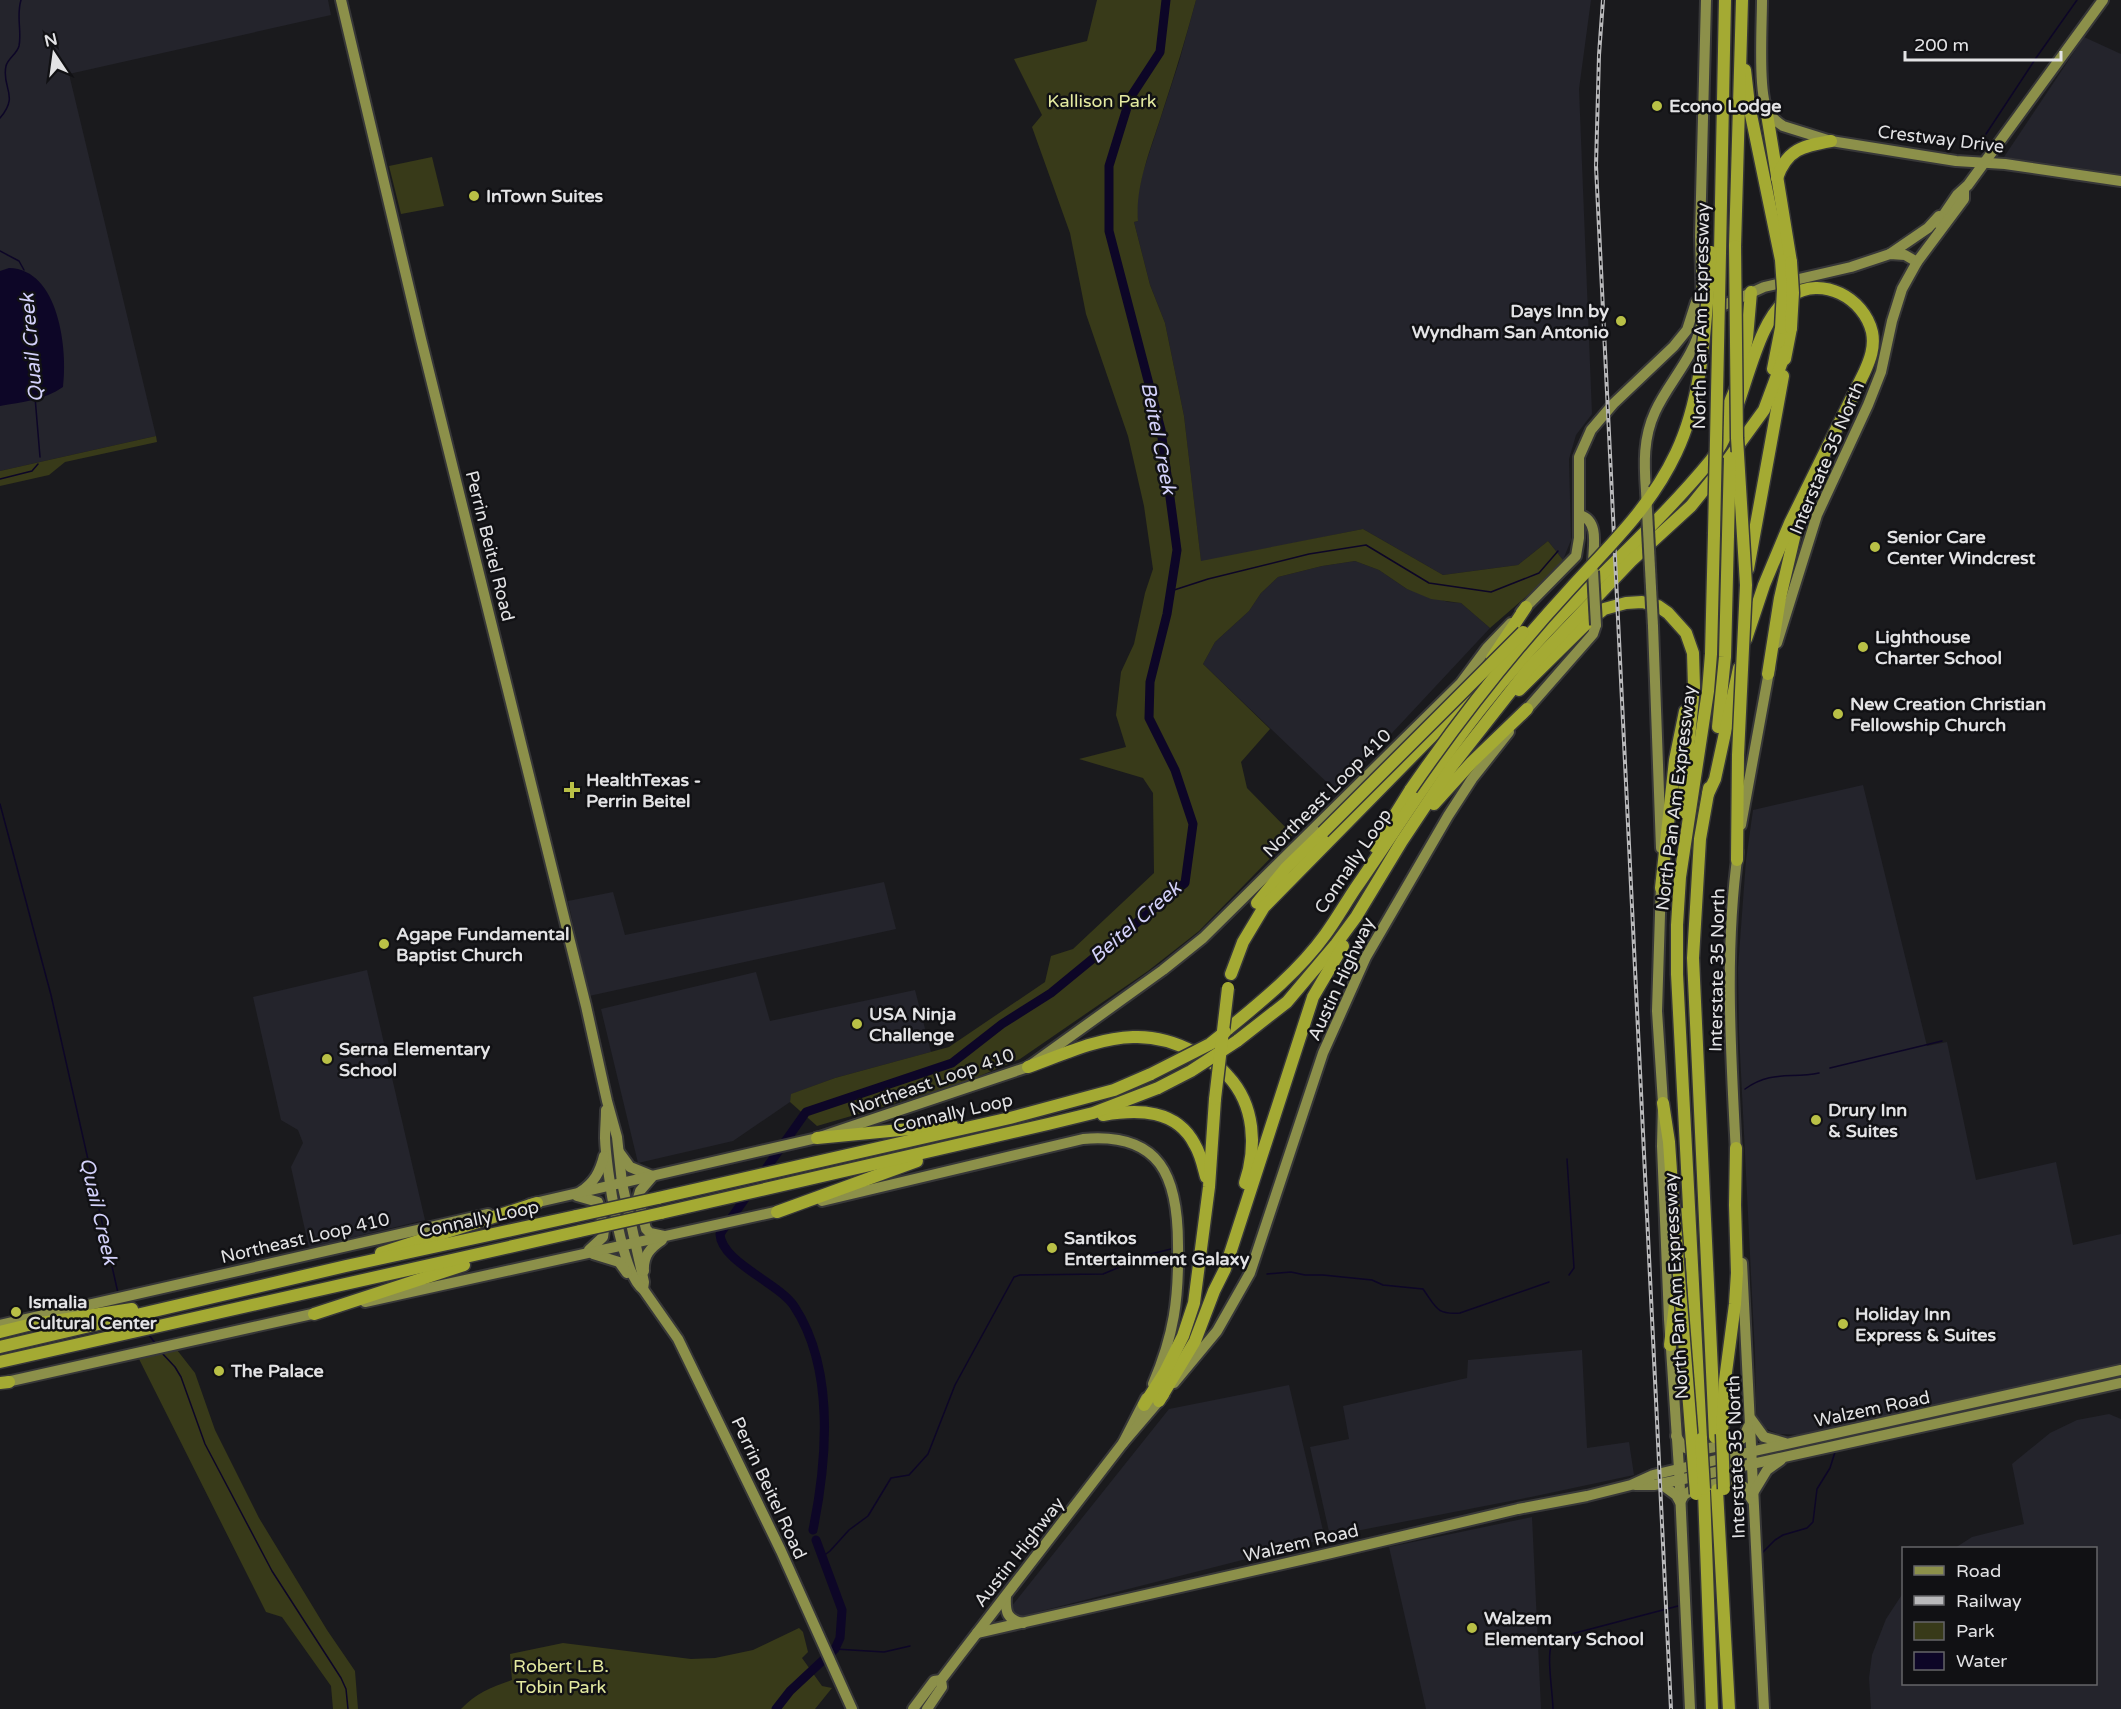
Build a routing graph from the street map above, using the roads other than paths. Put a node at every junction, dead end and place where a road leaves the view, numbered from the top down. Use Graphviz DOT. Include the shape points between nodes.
graph roads {
  1 [pos="341,0"];
  2 [pos="1706,0"];
  3 [pos="1725,0"];
  4 [pos="1742,0"];
  5 [pos="1762,0"];
  6 [pos="2103,0"];
  7 [pos="1740,46"];
  8 [pos="1766,108"];
  9 [pos="1831,141"];
  10 [pos="1956,161"];
  11 [pos="1984,162"];
  12 [pos="1777,179"];
  13 [pos="2121,181"];
  14 [pos="1966,188"];
  15 [pos="1951,203"];
  16 [pos="1700,236"];
  17 [pos="1735,246"];
  18 [pos="1716,253"];
  19 [pos="1890,254"];
  20 [pos="1877,259"];
  21 [pos="1786,261"];
  22 [pos="1916,264"];
  23 [pos="1751,292"];
  24 [pos="1696,302"];
  25 [pos="1728,302"];
  26 [pos="1702,318"];
  27 [pos="1748,323"];
  28 [pos="1786,328"];
  29 [pos="1786,351"];
  30 [pos="1686,359"];
  31 [pos="1745,436"];
  32 [pos="1807,488"];
  33 [pos="1671,504"];
  34 [pos="1580,515"];
  35 [pos="1635,542"];
  36 [pos="1576,556"];
  37 [pos="1593,567"];
  38 [pos="1746,585"];
  39 [pos="1570,589"];
  40 [pos="1526,607"];
  41 [pos="1693,653"];
  42 [pos="1768,674"];
  43 [pos="1465,700"];
  44 [pos="1497,708"];
  45 [pos="1527,709"];
  46 [pos="1708,794"];
  47 [pos="1402,841"];
  48 [pos="1737,860"];
  49 [pos="1680,877"];
  50 [pos="1661,888"];
  51 [pos="1364,904"];
  52 [pos="1340,912"];
  53 [pos="1231,974"];
  54 [pos="1028,1067"];
  55 [pos="607,1101"];
  56 [pos="1663,1103"];
  57 [pos="1684,1117"];
  58 [pos="1010,1118"];
  59 [pos="1048,1124"];
  60 [pos="817,1138"];
  61 [pos="980,1139"];
  62 [pos="1736,1148"];
  63 [pos="606,1149"];
  64 [pos="619,1152"];
  65 [pos="652,1176"];
  66 [pos="622,1184"];
  67 [pos="609,1186"];
  68 [pos="1209,1186"];
  69 [pos="575,1195"];
  70 [pos="537,1203"];
  71 [pos="777,1212"];
  72 [pos="580,1231"];
  73 [pos="667,1237"];
  74 [pos="629,1244"];
  75 [pos="586,1252"];
  76 [pos="346,1266"];
  77 [pos="641,1285"];
  78 [pos="1214,1291"];
  79 [pos="106,1312"];
  80 [pos="314,1314"];
  81 [pos="0,1325"];
  82 [pos="0,1332"];
  83 [pos="1670,1345"];
  84 [pos="0,1347"];
  85 [pos="0,1362"];
  86 [pos="2121,1370"];
  87 [pos="3,1383"];
  88 [pos="2121,1383"];
  89 [pos="2018,1394"];
  90 [pos="1159,1401"];
  91 [pos="1144,1405"];
  92 [pos="1978,1414"];
  93 [pos="1750,1417"];
  94 [pos="1719,1435"];
  95 [pos="1677,1441"];
  96 [pos="1122,1443"];
  97 [pos="1791,1449"];
  98 [pos="1750,1452"];
  99 [pos="1751,1464"];
  100 [pos="1653,1475"];
  101 [pos="1679,1475"];
  102 [pos="1661,1484"];
  103 [pos="1631,1485"];
  104 [pos="1700,1493"];
  105 [pos="1753,1498"];
  106 [pos="1680,1502"];
  107 [pos="1006,1596"];
  108 [pos="1024,1623"];
  109 [pos="977,1633"];
  110 [pos="1726,1650"];
  111 [pos="941,1680"];
  112 [pos="852,1709"];
  113 [pos="913,1709"];
  114 [pos="927,1709"];
  115 [pos="1690,1709"];
  116 [pos="1712,1709"];
  117 [pos="1729,1709"];
  118 [pos="1734,1709"];
  119 [pos="1764,1709"];
  1 -- 55 [label="main road, Perrin Beitel Road"];
  2 -- 16 [label="main road"];
  3 -- 18 [label="highway, North Pan Am Expressway"];
  4 -- 7 [label="highway, North Pan Am Expressway"];
  5 -- 8 [label="main road"];
  6 -- 11 [label="main road"];
  7 -- 17 [label="highway, North Pan Am Expressway"];
  7 -- 21 [label="highway" via="1753,123"];
  8 -- 9 [label="main road, Crestway Drive" via="1783,126"];
  8 -- 12 [label="highway"];
  9 -- 10 [label="main road, Crestway Drive"];
  9 -- 12 [label="highway" via="1797,150 1784,162"];
  10 -- 11 [label="main road, Crestway Drive"];
  10 -- 14 [label="main road" via="1966,173"];
  11 -- 13 [label="main road, Crestway Drive"];
  11 -- 14 [label="main road"];
  12 -- 21 [label="highway"];
  14 -- 15 [label="main road"];
  14 -- 22 [label="main road" via="1964,199"];
  15 -- 19 [label="main road" via="1928,228"];
  15 -- 22 [label="main road" via="1918,252"];
  16 -- 24 [label="main road"];
  16 -- 26 [label="main road"];
  17 -- 38 [label="highway, bridge" via="1737,444"];
  17 -- 46 [label="highway, North Pan Am Expressway, bridge" via="1724,676"];
  18 -- 39 [label="highway, bridge" via="1698,381 1676,453 1637,517"];
  18 -- 49 [label="highway, North Pan Am Expressway, bridge" via="1711,654"];
  19 -- 20 [label="main road"];
  19 -- 22 [label="main road" via="1905,255"];
  20 -- 22 [label="main road"];
  20 -- 23 [label="main road"];
  21 -- 28 [label="highway, bridge"];
  22 -- 42 [label="main road, Interstate 35 North" via="1897,302 1877,383 1817,514"];
  23 -- 25 [label="main road"];
  23 -- 27 [label="highway"];
  24 -- 30 [label="main road"];
  24 -- 34 [label="main road" via="1687,330 1674,346 1591,430 1579,457"];
  25 -- 26 [label="main road"];
  25 -- 27 [label="highway" via="1743,312"];
  26 -- 30 [label="main road"];
  27 -- 33 [label="highway" via="1738,382 1705,455"];
  28 -- 29 [label="highway"];
  28 -- 31 [label="highway" via="1756,416"];
  29 -- 31 [label="highway" via="1764,410"];
  29 -- 38 [label="highway, bridge"];
  30 -- 50 [label="main road, bridge" via="1650,423 1644,463"];
  31 -- 44 [label="highway" via="1691,506 1544,651"];
  32 -- 33 [label="highway" via="1864,374 1873,344 1867,318 1859,306 1843,295 1821,288 1792,295 1770,318 1737,410 1713,457"];
  32 -- 42 [label="highway" via="1789,550"];
  32 -- 46 [label="highway" via="1749,628 1715,779"];
  33 -- 35 [label="highway, Connally Loop"];
  34 -- 36 [label="main road"];
  34 -- 37 [label="main road, Austin Highway" via="1594,528"];
  35 -- 43 [label="highway"];
  35 -- 52 [label="highway, Connally Loop" via="1547,631 1479,711"];
  36 -- 37 [label="main road" via="1585,555"];
  36 -- 40 [label="main road, Northeast Loop 410"];
  37 -- 45 [label="main road, Austin Highway, bridge" via="1593,634"];
  38 -- 48 [label="highway, bridge"];
  39 -- 52 [label="highway, bridge" via="1447,737 1375,846"];
  39 -- 53 [label="highway, bridge" via="1286,868 1255,905 1237,944"];
  40 -- 43 [label="highway"];
  40 -- 54 [label="main road, Northeast Loop 410" via="1461,683 1203,938"];
  41 -- 44 [label="highway" via="1681,626 1658,606 1642,602 1612,606 1589,621"];
  41 -- 49 [label="highway" via="1695,678 1680,836"];
  41 -- 50 [label="highway" via="1675,760"];
  42 -- 48 [label="main road, Interstate 35 North"];
  43 -- 53 [label="highway" via="1264,907 1243,942"];
  44 -- 47 [label="highway, Connally Loop"];
  45 -- 47 [label="highway" via="1472,762"];
  45 -- 90 [label="main road, Austin Highway" via="1472,779 1366,957 1323,1053 1250,1273 1217,1331"];
  46 -- 94 [label="highway, North Pan Am Expressway" via="1696,884 1694,958"];
  47 -- 51 [label="highway, Connally Loop"];
  48 -- 62 [label="main road, Interstate 35 North" via="1730,960"];
  49 -- 57 [label="highway, North Pan Am Expressway" via="1677,974"];
  50 -- 56 [label="main road" via="1657,1011"];
  51 -- 59 [label="highway, Connally Loop, bridge" via="1287,1002 1237,1041 1158,1088 1093,1113"];
  51 -- 78 [label="highway" via="1313,997 1248,1203"];
  52 -- 58 [label="highway, Connally Loop, bridge" via="1295,968 1210,1044 1114,1090"];
  53 -- 68 [label="highway, bridge"];
  54 -- 60 [label="main road, Northeast Loop 410"];
  54 -- 78 [label="highway" via="1103,1041 1149,1037 1181,1045 1228,1076 1242,1097 1253,1141 1250,1170"];
  55 -- 63 [label="main road, Perrin Beitel Road"];
  55 -- 64 [label="main road, Perrin Beitel Road"];
  56 -- 83 [label="main road"];
  56 -- 104 [label="highway, bridge"];
  57 -- 83 [label="highway" via="1683,1225"];
  57 -- 104 [label="highway, North Pan Am Expressway, bridge" via="1701,1439"];
  58 -- 60 [label="highway"];
  58 -- 76 [label="highway, Connally Loop, bridge"];
  59 -- 61 [label="highway, Connally Loop"];
  59 -- 68 [label="highway" via="1136,1110 1161,1114 1179,1125 1195,1143"];
  60 -- 65 [label="main road, Northeast Loop 410"];
  61 -- 71 [label="highway"];
  61 -- 72 [label="highway, Connally Loop, bridge"];
  62 -- 93 [label="main road, Interstate 35 North"];
  62 -- 94 [label="highway" via="1737,1286"];
  63 -- 67 [label="main road, Perrin Beitel Road"];
  63 -- 69 [label="main road" via="595,1179"];
  64 -- 65 [label="main road" via="630,1167"];
  64 -- 66 [label="main road, Perrin Beitel Road"];
  65 -- 66 [label="main road, Northeast Loop 410"];
  65 -- 73 [label="main road" via="638,1197 645,1226 650,1233"];
  66 -- 67 [label="main road, Northeast Loop 410"];
  66 -- 74 [label="main road, Perrin Beitel Road"];
  67 -- 69 [label="main road, Northeast Loop 410"];
  67 -- 74 [label="main road, Perrin Beitel Road"];
  68 -- 91 [label="highway" via="1194,1302 1179,1345"];
  69 -- 70 [label="main road, Northeast Loop 410"];
  69 -- 75 [label="main road" via="597,1201 604,1230 603,1237"];
  70 -- 76 [label="highway"];
  70 -- 79 [label="main road, Northeast Loop 410" via="131,1296"];
  71 -- 73 [label="main road"];
  71 -- 91 [label="main road, Austin Highway" via="1083,1139 1109,1137 1133,1143 1155,1158 1170,1179 1178,1231 1179,1276 1170,1338"];
  72 -- 80 [label="highway"];
  72 -- 85 [label="highway, Connally Loop"];
  73 -- 74 [label="main road"];
  73 -- 77 [label="main road" via="649,1249"];
  74 -- 75 [label="main road"];
  74 -- 77 [label="main road, Perrin Beitel Road" via="628,1264"];
  75 -- 77 [label="main road" via="619,1262"];
  75 -- 80 [label="main road"];
  76 -- 79 [label="highway, Connally Loop" via="157,1308"];
  77 -- 112 [label="main road, Perrin Beitel Road" via="678,1340 762,1510"];
  78 -- 90 [label="highway" via="1195,1341"];
  79 -- 81 [label="main road, Northeast Loop 410"];
  79 -- 82 [label="highway"];
  79 -- 84 [label="highway, Connally Loop"];
  80 -- 87 [label="main road"];
  83 -- 95 [label="main road"];
  86 -- 89 [label="main road, Walzem Road"];
  88 -- 92 [label="main road, Walzem Road"];
  89 -- 92 [label="main road" via="2015,1401"];
  89 -- 97 [label="main road, Walzem Road"];
  90 -- 96 [label="main road, Austin Highway"];
  91 -- 96 [label="main road, Austin Highway"];
  92 -- 97 [label="main road, Walzem Road"];
  93 -- 95 [label="main road" via="1743,1438 1730,1445 1691,1451"];
  93 -- 97 [label="main road" via="1764,1437"];
  93 -- 98 [label="main road, Interstate 35 North"];
  94 -- 110 [label="highway, North Pan Am Expressway"];
  95 -- 100 [label="main road" via="1665,1466"];
  95 -- 101 [label="main road"];
  96 -- 107 [label="main road, Austin Highway"];
  97 -- 98 [label="main road, Walzem Road"];
  97 -- 99 [label="main road, Walzem Road"];
  97 -- 105 [label="main road" via="1767,1470"];
  98 -- 99 [label="main road, Interstate 35 North"];
  98 -- 101 [label="main road, Walzem Road"];
  99 -- 101 [label="main road, Walzem Road"];
  99 -- 105 [label="main road, Interstate 35 North"];
  100 -- 101 [label="main road, Walzem Road"];
  100 -- 103 [label="main road, Walzem Road"];
  101 -- 102 [label="main road, Walzem Road"];
  101 -- 106 [label="main road"];
  102 -- 103 [label="main road, Walzem Road"];
  102 -- 106 [label="main road"];
  103 -- 108 [label="main road, Walzem Road"];
  104 -- 116 [label="highway, North Pan Am Expressway"];
  105 -- 106 [label="main road" via="1744,1487 1729,1481 1695,1488"];
  105 -- 119 [label="main road, Interstate 35 North"];
  106 -- 115 [label="main road"];
  107 -- 108 [label="main road" via="1008,1616"];
  107 -- 109 [label="main road, Austin Highway"];
  108 -- 109 [label="main road, Walzem Road"];
  109 -- 111 [label="main road, Austin Highway"];
  110 -- 117 [label="highway, North Pan Am Expressway"];
  110 -- 118 [label="highway"];
  111 -- 113 [label="main road, Austin Highway" via="934,1681"];
  111 -- 114 [label="main road, Austin Highway" via="942,1687"];
}
